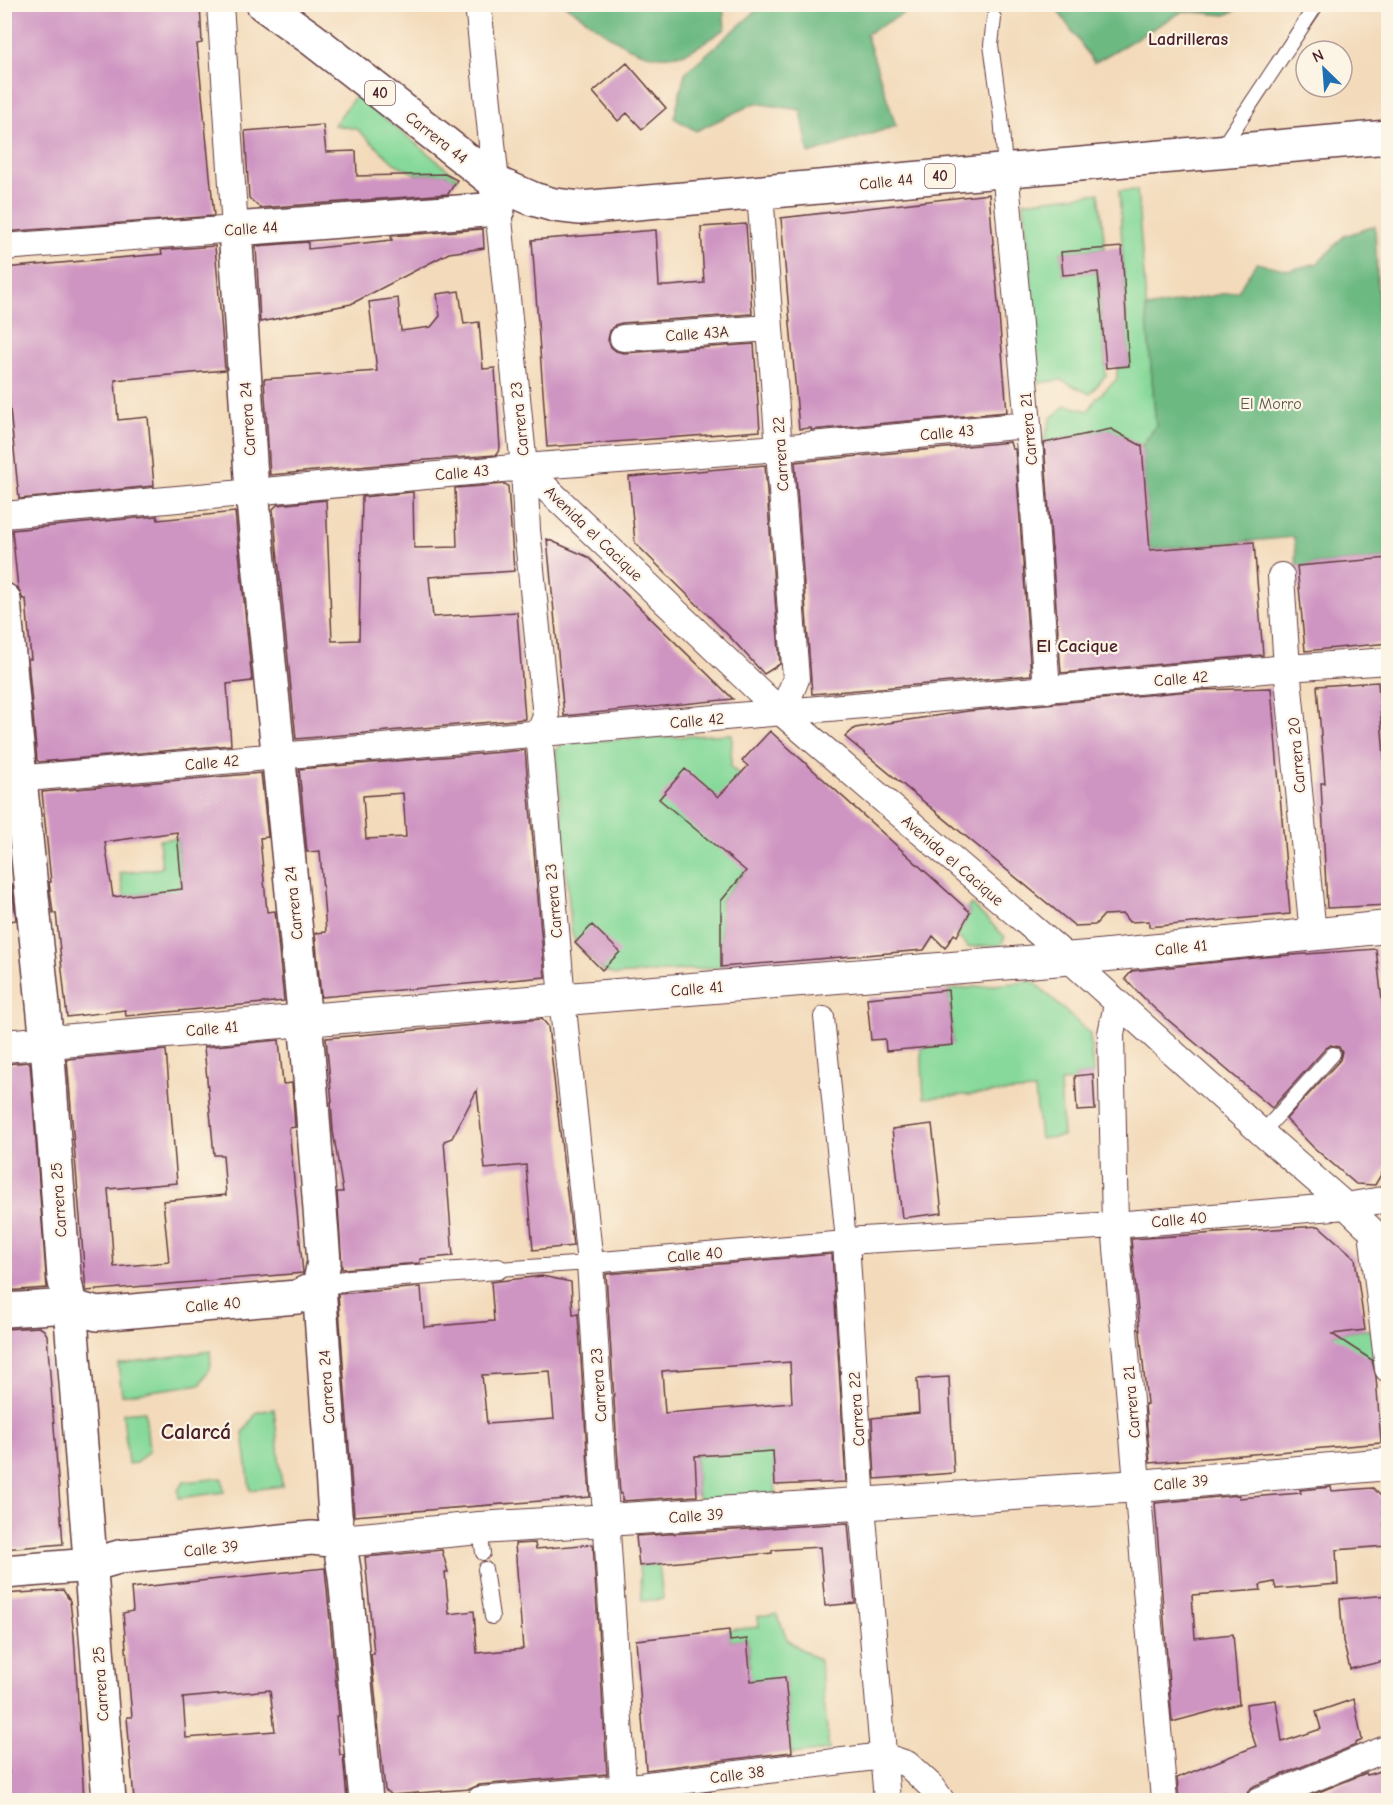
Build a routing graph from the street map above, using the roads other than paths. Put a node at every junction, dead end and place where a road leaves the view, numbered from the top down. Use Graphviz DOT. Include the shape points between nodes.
graph roads {
  1 [pos="220,4"];
  2 [pos="263,4"];
  3 [pos="478,4"];
  4 [pos="1317,4"];
  5 [pos="994,18"];
  6 [pos="1389,137"];
  7 [pos="1220,151"];
  8 [pos="1005,169"];
  9 [pos="760,193"];
  10 [pos="497,196"];
  11 [pos="236,229"];
  12 [pos="4,247"];
  13 [pos="770,328"];
  14 [pos="623,338"];
  15 [pos="1028,425"];
  16 [pos="779,448"];
  17 [pos="524,467"];
  18 [pos="252,492"];
  19 [pos="4,515"];
  20 [pos="1281,576"];
  21 [pos="4,600"];
  22 [pos="1389,660"];
  23 [pos="1287,668"];
  24 [pos="1047,690"];
  25 [pos="782,713"];
  26 [pos="539,733"];
  27 [pos="278,757"];
  28 [pos="12,779"];
  29 [pos="1389,927"];
  30 [pos="1312,934"];
  31 [pos="1068,958"];
  32 [pos="561,999"];
  33 [pos="1117,1004"];
  34 [pos="824,1017"];
  35 [pos="305,1020"];
  36 [pos="47,1043"];
  37 [pos="4,1046"];
  38 [pos="1333,1054"];
  39 [pos="1262,1133"];
  40 [pos="1386,1195"];
  41 [pos="1346,1206"];
  42 [pos="1115,1225"];
  43 [pos="1380,1239"];
  44 [pos="846,1241"];
  45 [pos="590,1263"];
  46 [pos="498,1269"];
  47 [pos="319,1286"];
  48 [pos="70,1306"];
  49 [pos="4,1310"];
  50 [pos="1389,1369"];
  51 [pos="1389,1464"];
  52 [pos="1139,1486"];
  53 [pos="862,1505"];
  54 [pos="607,1521"];
  55 [pos="340,1541"];
  56 [pos="91,1565"];
  57 [pos="485,1569"];
  58 [pos="4,1572"];
  59 [pos="492,1617"];
  60 [pos="1389,1748"];
  61 [pos="884,1756"];
  62 [pos="624,1794"];
  63 [pos="109,1800"];
  64 [pos="366,1800"];
  65 [pos="480,1800"];
  66 [pos="887,1800"];
  67 [pos="940,1800"];
  68 [pos="1164,1800"];
  69 [pos="1260,1800"];
  1 -- 11 [label="street, Carrera 24"];
  2 -- 10 [label="main road, Carrera 44 / 40" via="312,39"];
  3 -- 10 [label="street, Carrera 23"];
  4 -- 7 [label="lane"];
  5 -- 8 [label="lane" via="992,45"];
  6 -- 7 [label="main road, Calle 44 / 40"];
  7 -- 8 [label="main road, Calle 44 / 40"];
  8 -- 9 [label="main road, Calle 44 / 40"];
  8 -- 15 [label="street, Carrera 21"];
  9 -- 10 [label="main road, Calle 44 / 40" via="580,207"];
  9 -- 13 [label="street, Carrera 22"];
  10 -- 11 [label="main road, Calle 44"];
  10 -- 17 [label="street, Carrera 23"];
  11 -- 12 [label="street, Calle 44"];
  11 -- 18 [label="main road, Carrera 24"];
  13 -- 14 [label="street, Calle 43A"];
  13 -- 16 [label="street, Carrera 22"];
  15 -- 16 [label="street, Calle 43"];
  15 -- 24 [label="street, Carrera 21"];
  16 -- 17 [label="street, Calle 43"];
  16 -- 25 [label="street, Carrera 22" via="796,679"];
  17 -- 18 [label="street, Calle 43"];
  17 -- 25 [label="street, Avenida el Cacique"];
  17 -- 26 [label="street, Carrera 23" via="546,717"];
  18 -- 19 [label="street, Calle 43"];
  18 -- 27 [label="main road, Carrera 24"];
  20 -- 23 [label="street, Carrera 20"];
  21 -- 28 [label="main road, Carrera 25"];
  22 -- 23 [label="street, Calle 42"];
  23 -- 24 [label="street, Calle 42"];
  23 -- 30 [label="street, Carrera 20"];
  24 -- 25 [label="street, Calle 42"];
  25 -- 26 [label="street, Calle 42"];
  25 -- 31 [label="street, Avenida el Cacique"];
  26 -- 27 [label="street, Calle 42"];
  26 -- 32 [label="street, Carrera 23"];
  27 -- 28 [label="street, Calle 42"];
  27 -- 35 [label="main road, Carrera 24"];
  28 -- 36 [label="main road, Carrera 25"];
  29 -- 30 [label="street, Calle 41"];
  30 -- 31 [label="street, Calle 41"];
  31 -- 32 [label="street, Calle 41"];
  31 -- 33 [label="street, Avenida el Cacique"];
  32 -- 35 [label="street, Calle 41"];
  32 -- 45 [label="street, Carrera 23"];
  33 -- 39 [label="street, Avenida el Cacique"];
  33 -- 42 [label="street, Carrera 21" via="1111,1035"];
  34 -- 44 [label="street, Carrera 22"];
  35 -- 36 [label="street, Calle 41"];
  35 -- 47 [label="main road, Carrera 24" via="324,1262"];
  36 -- 37 [label="street, Calle 41"];
  36 -- 48 [label="main road, Carrera 25" via="64,1277"];
  38 -- 39 [label="lane"];
  39 -- 41 [label="street, Avenida el Cacique"];
  40 -- 41 [label="street, Calle 40"];
  41 -- 42 [label="street, Calle 40"];
  41 -- 43 [label="street, Avenida el Cacique"];
  42 -- 44 [label="street, Calle 40"];
  42 -- 52 [label="street, Carrera 21"];
  43 -- 50 [label="street"];
  44 -- 45 [label="street, Calle 40"];
  44 -- 53 [label="street, Carrera 22"];
  45 -- 46 [label="lane, Calle 40"];
  45 -- 54 [label="street, Carrera 23"];
  46 -- 47 [label="street, Calle 40" via="349,1280"];
  47 -- 48 [label="main road, Calle 40" via="297,1297 97,1314"];
  47 -- 55 [label="main road, Carrera 24" via="334,1515"];
  48 -- 49 [label="main road, Calle 40"];
  48 -- 56 [label="main road, Carrera 25"];
  51 -- 52 [label="street, Calle 39"];
  52 -- 53 [label="street, Calle 39"];
  52 -- 68 [label="street, Carrera 21"];
  53 -- 54 [label="street, Calle 39"];
  53 -- 61 [label="street, Carrera 22"];
  54 -- 55 [label="street, Calle 39" via="481,1540"];
  54 -- 62 [label="street, Carrera 23"];
  55 -- 56 [label="main road, Calle 39" via="312,1538 119,1557"];
  55 -- 64 [label="main road, Carrera 24"];
  56 -- 58 [label="main road, Calle 39"];
  56 -- 63 [label="main road, Carrera 25"];
  57 -- 59 [label="lane"];
  60 -- 69 [label="street"];
  61 -- 62 [label="street, Calle 38"];
  61 -- 66 [label="street, Carrera 22"];
  61 -- 67 [label="street" via="907,1764"];
  62 -- 65 [label="street, Calle 38"];
}
